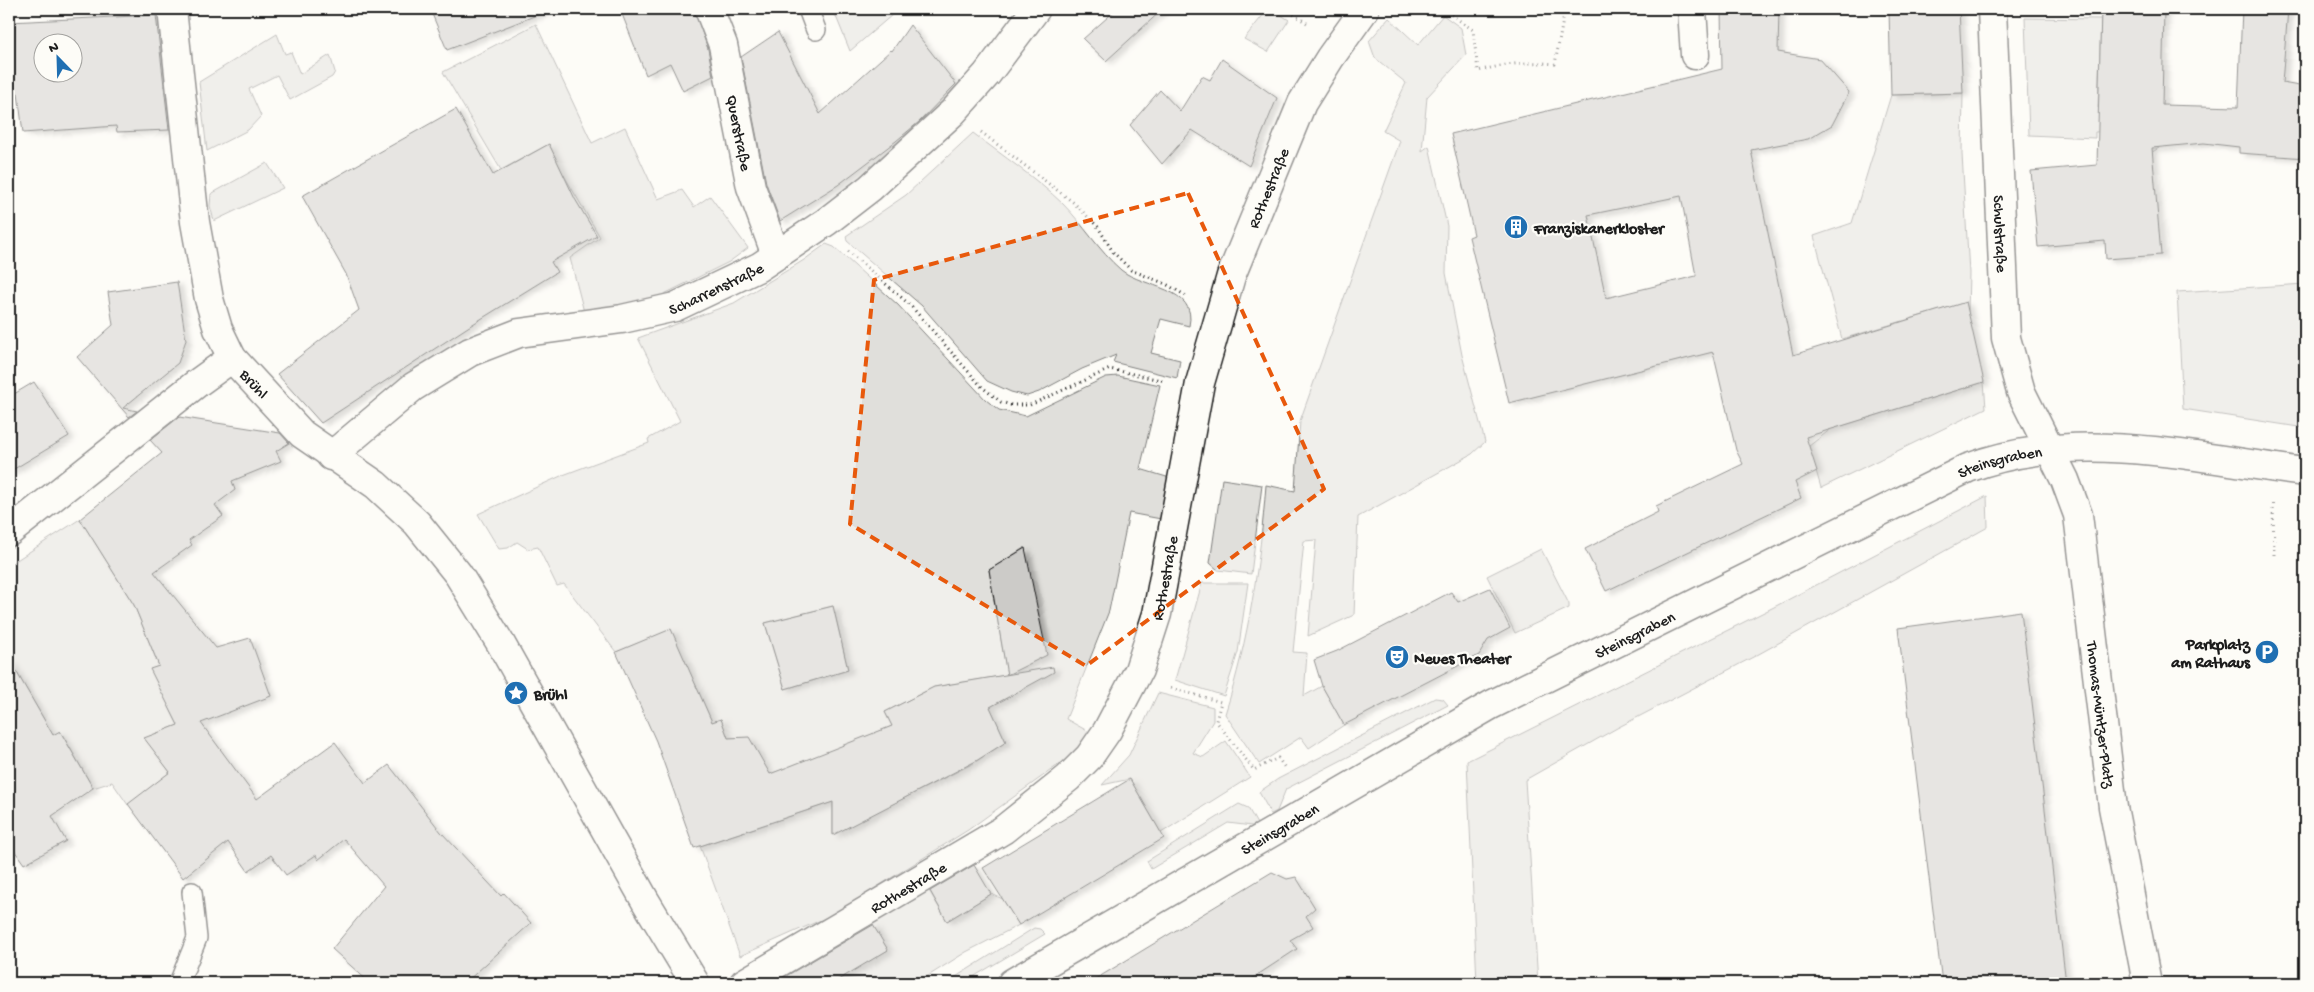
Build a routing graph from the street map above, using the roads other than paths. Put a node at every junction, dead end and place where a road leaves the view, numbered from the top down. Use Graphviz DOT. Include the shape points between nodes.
graph roads {
  1 [pos="172,9"];
  2 [pos="709,9"];
  3 [pos="808,9"];
  4 [pos="1036,9"];
  5 [pos="1365,9"];
  6 [pos="1692,9"];
  7 [pos="1992,9"];
  8 [pos="816,30"];
  9 [pos="1695,55"];
  10 [pos="776,255"];
  11 [pos="232,358"];
  12 [pos="2049,450"];
  13 [pos="331,456"];
  14 [pos="2305,472"];
  15 [pos="9,532"];
  16 [pos="192,892"];
  17 [pos="179,983"];
  18 [pos="695,983"];
  19 [pos="744,983"];
  20 [pos="1012,983"];
  21 [pos="2147,983"];
  1 -- 11 [label="street, Brühl" via="195,222 209,299 218,329"];
  2 -- 10 [label="street, Querstraße" via="722,45 751,187"];
  3 -- 8 [label="lane"];
  4 -- 10 [label="street, Scharrenstraße" via="987,74 953,112 870,188"];
  5 -- 19 [label="street, Rothestraße" via="1302,103 1226,291 1200,383 1157,614 1139,670 1108,731 1090,757 1068,778 1003,830"];
  6 -- 9 [label="street"];
  7 -- 12 [label="street, Schulstraße" via="2006,338 2021,392"];
  10 -- 13 [label="street, Scharrenstraße" via="722,286 675,307 622,319 519,333 470,352 413,387"];
  11 -- 13 [label="street, Brühl" via="302,434"];
  11 -- 15 [label="street, Brühl"];
  12 -- 14 [label="street, Steinsgraben" via="2106,448"];
  12 -- 20 [label="street, Steinsgraben" via="2012,455 1968,468 1491,705"];
  12 -- 21 [label="street, Thomas-Müntzer-Platz" via="2078,515 2113,807"];
  13 -- 18 [label="street, Brühl" via="383,491 417,523 458,574"];
  16 -- 17 [label="lane" via="197,938"];
}
